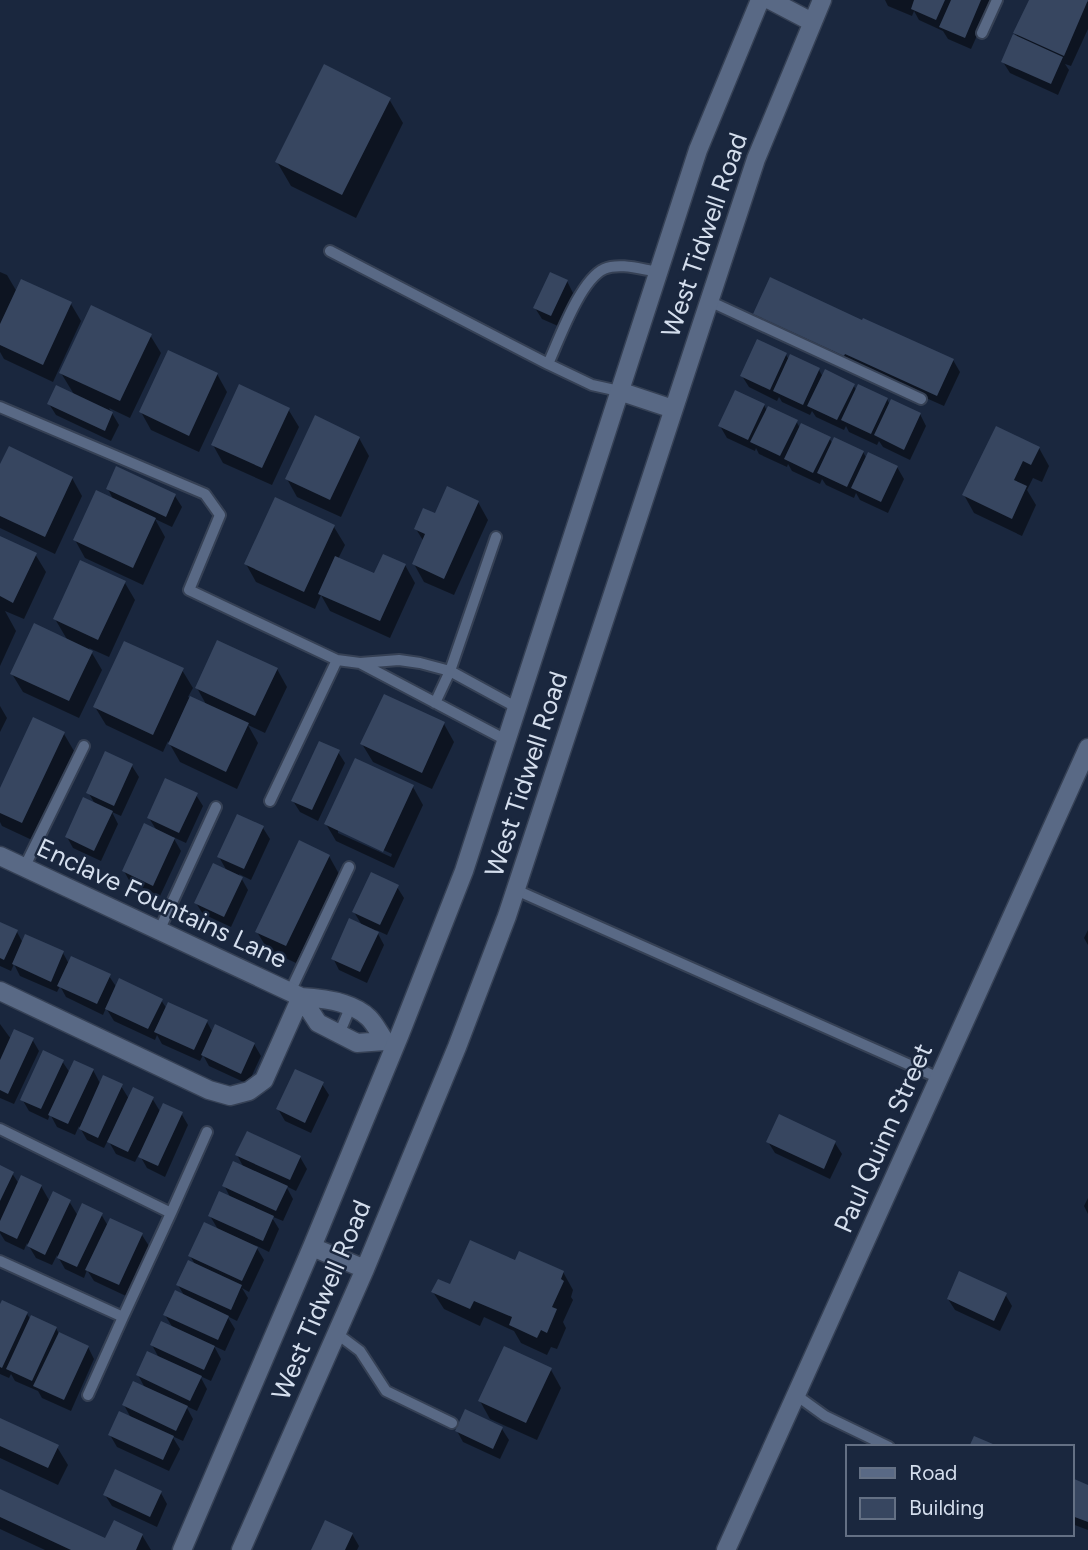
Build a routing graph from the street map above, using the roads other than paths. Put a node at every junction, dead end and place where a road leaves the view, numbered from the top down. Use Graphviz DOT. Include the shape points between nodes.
graph roads {
  1 [pos="760,0"];
  2 [pos="770,0"];
  3 [pos="822,0"];
  4 [pos="997,0"];
  5 [pos="812,22"];
  6 [pos="982,33"];
  7 [pos="330,251"];
  8 [pos="659,272"];
  9 [pos="709,301"];
  10 [pos="548,363"];
  11 [pos="619,391"];
  12 [pos="921,399"];
  13 [pos="0,407"];
  14 [pos="673,409"];
  15 [pos="496,537"];
  16 [pos="337,660"];
  17 [pos="360,663"];
  18 [pos="450,671"];
  19 [pos="435,703"];
  20 [pos="516,707"];
  21 [pos="506,740"];
  22 [pos="84,746"];
  23 [pos="1088,748"];
  24 [pos="270,801"];
  25 [pos="216,807"];
  26 [pos="0,856"];
  27 [pos="24,867"];
  28 [pos="349,867"];
  29 [pos="516,890"];
  30 [pos="159,931"];
  31 [pos="0,991"];
  32 [pos="296,995"];
  33 [pos="351,1008"];
  34 [pos="339,1034"];
  35 [pos="390,1043"];
  36 [pos="939,1078"];
  37 [pos="0,1129"];
  38 [pos="207,1132"];
  39 [pos="171,1213"];
  40 [pos="312,1247"];
  41 [pos="0,1261"];
  42 [pos="365,1269"];
  43 [pos="123,1317"];
  44 [pos="337,1333"];
  45 [pos="89,1395"];
  46 [pos="796,1395"];
  47 [pos="452,1423"];
  48 [pos="885,1445"];
  49 [pos="182,1550"];
  50 [pos="241,1550"];
  51 [pos="726,1550"];
  1 -- 8 [label="main road, West Tidwell Road" via="698,150"];
  2 -- 5 [label="main road"];
  3 -- 5 [label="main road, West Tidwell Road"];
  4 -- 6 [label="lane"];
  5 -- 9 [label="main road, West Tidwell Road" via="756,159"];
  7 -- 10 [label="lane"];
  8 -- 10 [label="lane" via="624,267 605,269 593,278"];
  8 -- 11 [label="main road, West Tidwell Road"];
  9 -- 12 [label="lane"];
  9 -- 14 [label="main road, West Tidwell Road"];
  10 -- 11 [label="lane" via="592,385"];
  11 -- 14 [label="main road"];
  11 -- 20 [label="main road, West Tidwell Road"];
  13 -- 16 [label="lane" via="205,494 220,515 189,590"];
  14 -- 29 [label="main road, West Tidwell Road"];
  15 -- 18 [label="lane"];
  16 -- 17 [label="lane"];
  16 -- 24 [label="lane"];
  17 -- 18 [label="lane" via="399,660"];
  17 -- 19 [label="lane"];
  18 -- 19 [label="lane"];
  18 -- 20 [label="lane"];
  19 -- 21 [label="lane"];
  20 -- 21 [label="main road, West Tidwell Road"];
  21 -- 35 [label="main road, West Tidwell Road" via="464,871"];
  22 -- 27 [label="lane"];
  23 -- 36 [label="main road, Paul Quinn Street"];
  25 -- 30 [label="lane"];
  26 -- 27 [label="main road, Enclave Fountains Lane"];
  27 -- 30 [label="main road, Enclave Fountains Lane"];
  28 -- 32 [label="lane"];
  29 -- 36 [label="lane"];
  29 -- 42 [label="main road, West Tidwell Road"];
  30 -- 32 [label="main road, Enclave Fountains Lane"];
  31 -- 32 [label="main road" via="230,1096 249,1091 264,1080"];
  32 -- 33 [label="main road, Enclave Fountains Lane" via="330,999"];
  32 -- 34 [label="main road, Enclave Fountains Lane" via="318,1023"];
  33 -- 34 [label="lane"];
  33 -- 35 [label="main road, Enclave Fountains Lane" via="368,1017"];
  34 -- 35 [label="main road, Enclave Fountains Lane" via="357,1044"];
  35 -- 40 [label="main road, West Tidwell Road"];
  36 -- 46 [label="main road, Paul Quinn Street"];
  37 -- 39 [label="lane"];
  38 -- 39 [label="lane"];
  39 -- 43 [label="lane"];
  40 -- 42 [label="main road"];
  40 -- 49 [label="main road, West Tidwell Road"];
  41 -- 43 [label="lane"];
  42 -- 44 [label="main road, West Tidwell Road"];
  43 -- 45 [label="lane"];
  44 -- 47 [label="lane" via="360,1351 386,1391"];
  44 -- 50 [label="main road, West Tidwell Road"];
  46 -- 48 [label="lane" via="825,1416"];
  46 -- 51 [label="main road, Paul Quinn Street"];
}
